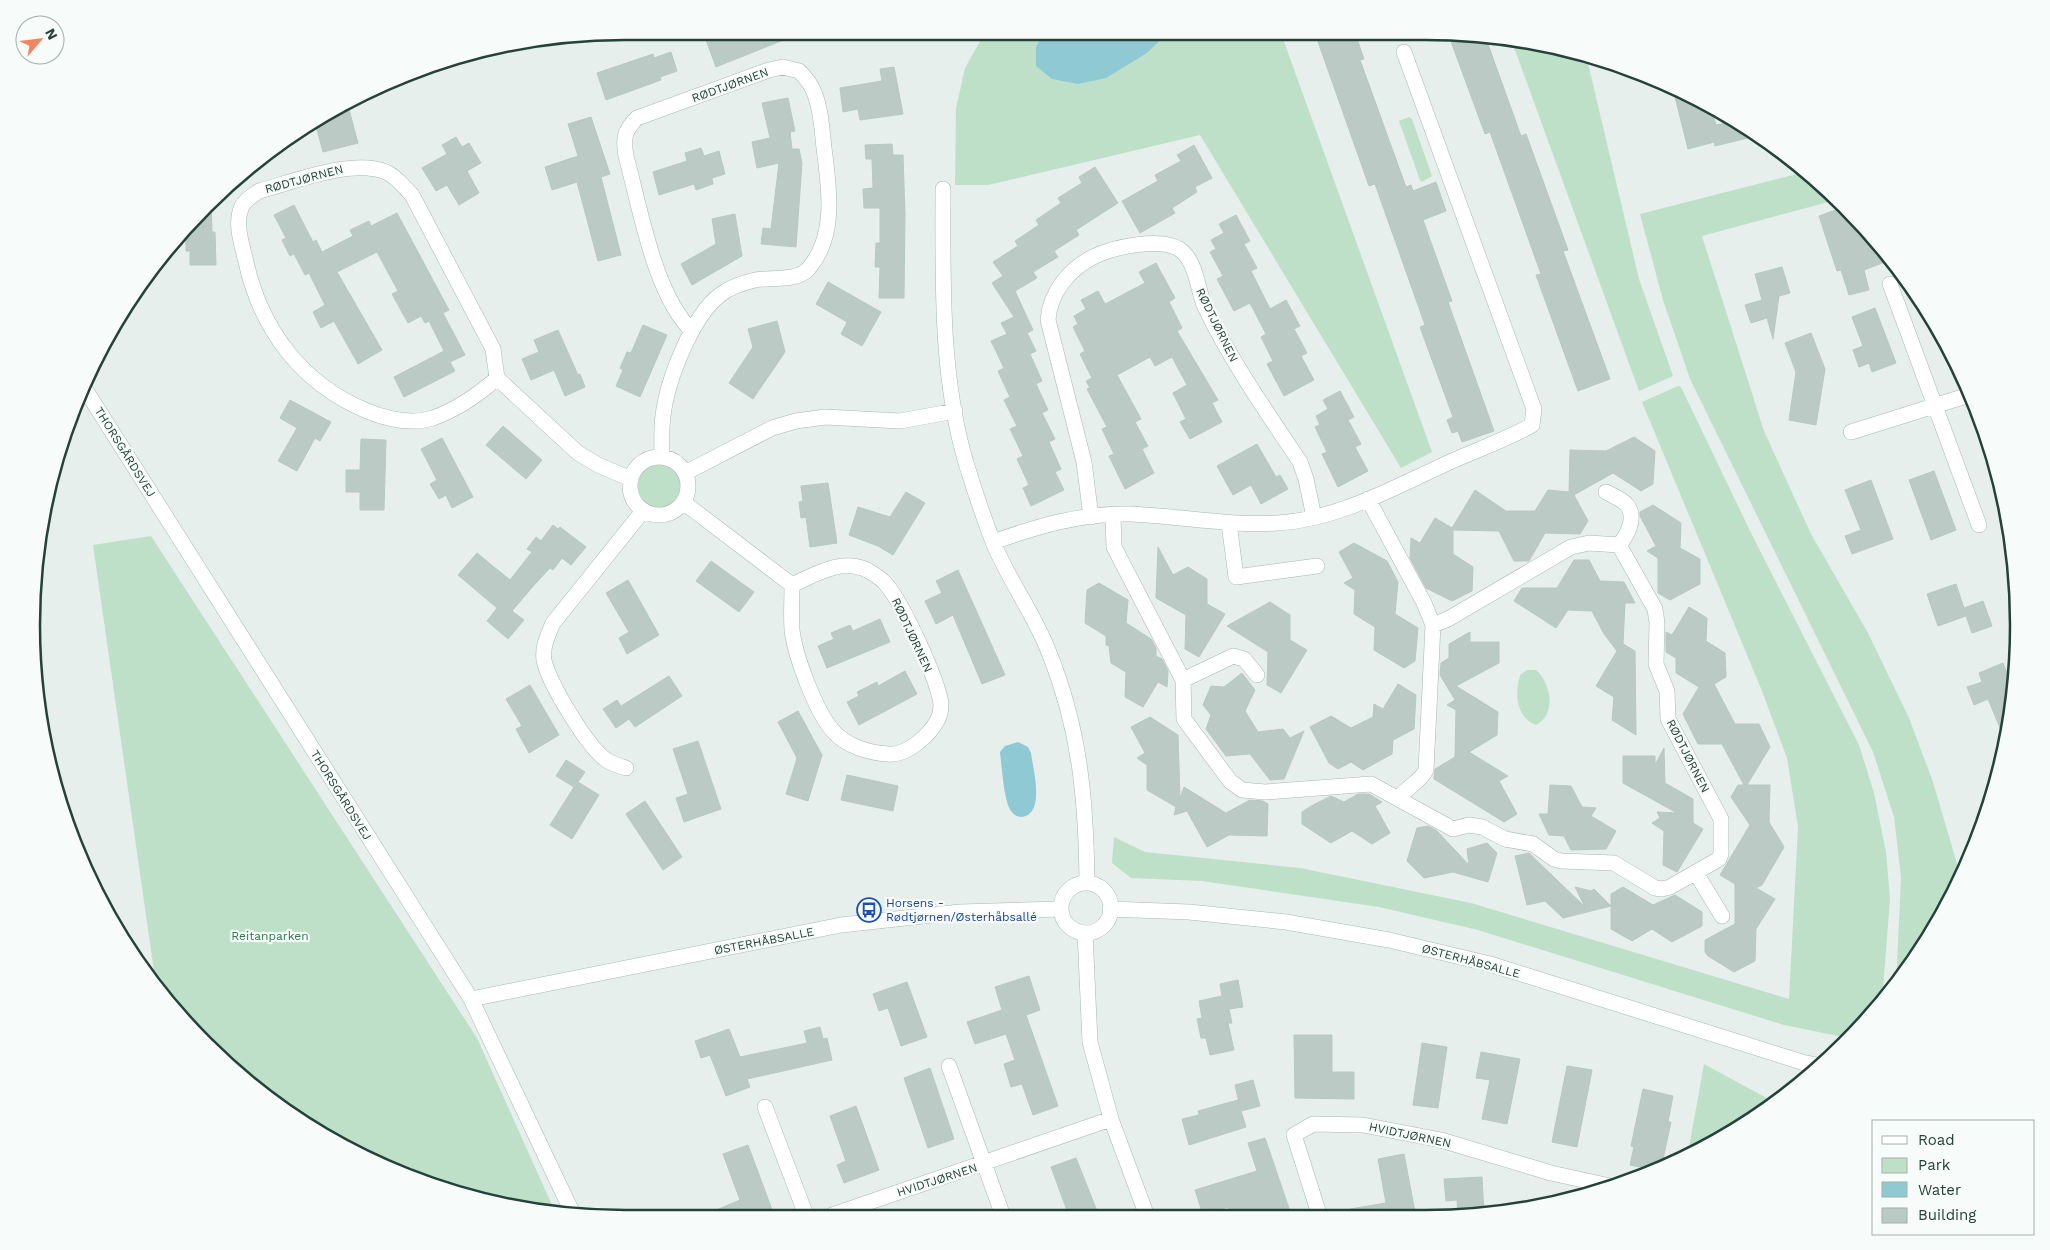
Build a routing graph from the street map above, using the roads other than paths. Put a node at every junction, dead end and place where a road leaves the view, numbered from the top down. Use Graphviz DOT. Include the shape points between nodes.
graph roads {
  1 [pos="1404,52"];
  2 [pos="943,189"];
  3 [pos="1890,284"];
  4 [pos="692,331"];
  5 [pos="497,378"];
  6 [pos="88,394"];
  7 [pos="1963,397"];
  8 [pos="1935,406"];
  9 [pos="955,411"];
  10 [pos="1851,432"];
  11 [pos="662,458"];
  12 [pos="685,473"];
  13 [pos="631,479"];
  14 [pos="1606,492"];
  15 [pos="1368,499"];
  16 [pos="683,502"];
  17 [pos="644,511"];
  18 [pos="1113,515"];
  19 [pos="1091,517"];
  20 [pos="1314,517"];
  21 [pos="1229,523"];
  22 [pos="1979,525"];
  23 [pos="993,542"];
  24 [pos="1620,545"];
  25 [pos="1317,566"];
  26 [pos="792,584"];
  27 [pos="1432,625"];
  28 [pos="1257,675"];
  29 [pos="1183,680"];
  30 [pos="626,768"];
  31 [pos="1400,798"];
  32 [pos="1696,873"];
  33 [pos="1087,882"];
  34 [pos="1060,909"];
  35 [pos="1110,909"];
  36 [pos="1722,916"];
  37 [pos="1085,933"];
  38 [pos="471,999"];
  39 [pos="1812,1064"];
  40 [pos="949,1066"];
  41 [pos="765,1107"];
  42 [pos="1111,1120"];
  43 [pos="984,1164"];
  44 [pos="1598,1183"];
  45 [pos="570,1207"];
  46 [pos="804,1210"];
  47 [pos="847,1210"];
  48 [pos="1000,1210"];
  49 [pos="1145,1210"];
  50 [pos="1318,1210"];
  1 -- 15 [label="street" via="1535,416 1527,428"];
  2 -- 9 [label="street" via="943,312"];
  3 -- 8 [label="street"];
  4 -- 4 [label="street, RØDTJØRNEN" via="710,304 735,286 756,280 797,276 808,270 816,257 828,225 830,197 820,115 814,92 799,71 784,67 769,70 637,118 623,138 655,262 670,300 681,320"];
  4 -- 11 [label="street, RØDTJØRNEN" via="670,384 662,416"];
  5 -- 5 [label="street, RØDTJØRNEN" via="493,349 412,195 398,180 373,168 352,167 258,191 246,199 238,225 251,283 264,317 285,349 315,382 346,402 383,418 412,421 432,418 461,405"];
  5 -- 13 [label="street" via="578,453"];
  6 -- 38 [label="street, THORSGÅRDSVEJ"];
  7 -- 8 [label="street"];
  8 -- 10 [label="street"];
  8 -- 22 [label="street"];
  9 -- 12 [label="street" via="900,421 825,417 796,421 772,428"];
  9 -- 23 [label="street" via="966,462"];
  11 -- 12 [label="street" via="679,465"];
  11 -- 13 [label="street" via="646,460"];
  12 -- 16 [label="street" via="688,488"];
  13 -- 17 [label="street" via="632,497"];
  14 -- 24 [label="street" via="1626,503 1629,509 1629,532"];
  15 -- 20 [label="street" via="1340,511"];
  15 -- 27 [label="street" via="1424,603"];
  16 -- 17 [label="street" via="677,509 661,515"];
  16 -- 26 [label="street"];
  17 -- 30 [label="street" via="553,623 545,643 544,661 556,689 591,746 607,761"];
  18 -- 19 [label="street"];
  18 -- 21 [label="street"];
  18 -- 29 [label="street, RØDTJØRNEN" via="1114,547"];
  19 -- 20 [label="street, RØDTJØRNEN" via="1084,462 1048,320 1049,306 1056,289 1091,258 1128,246 1166,245 1178,248 1190,260 1201,298 1234,362 1300,462"];
  19 -- 23 [label="street" via="1061,520"];
  20 -- 21 [label="street" via="1280,523"];
  21 -- 25 [label="street" via="1236,577"];
  23 -- 33 [label="street" via="1048,649 1072,717 1085,803"];
  24 -- 27 [label="street" via="1589,543 1571,547 1448,619"];
  24 -- 32 [label="street, RØDTJØRNEN" via="1657,615 1656,664 1667,691 1668,719 1721,819 1721,854"];
  26 -- 26 [label="street, RØDTJØRNEN" via="833,567 851,566 868,570 883,581 898,601 924,655 941,704 933,728 908,750 893,755 876,754 846,742 833,731 799,662 792,630"];
  27 -- 31 [label="street" via="1426,770"];
  28 -- 29 [label="street" via="1244,660 1233,656"];
  29 -- 31 [label="street, RØDTJØRNEN" via="1184,718 1230,781 1242,790 1278,792 1371,784"];
  31 -- 32 [label="street, RØDTJØRNEN" via="1453,829 1469,825 1482,827 1505,839 1533,844 1561,861 1614,863 1654,888 1662,889"];
  32 -- 36 [label="street"];
  33 -- 34 [label="street" via="1070,888 1064,894"];
  33 -- 35 [label="street" via="1104,890"];
  34 -- 37 [label="street" via="1071,928"];
  34 -- 38 [label="street, ØSTERHÅBSALLE" via="960,912 841,925"];
  35 -- 37 [label="street" via="1105,924 1098,930"];
  35 -- 39 [label="street, ØSTERHÅBSALLE" via="1189,912 1277,921 1389,940 1490,964"];
  37 -- 42 [label="street" via="1090,1042"];
  38 -- 45 [label="street, THORSGÅRDSVEJ"];
  40 -- 43 [label="street, HVIDTJØRNEN"];
  41 -- 46 [label="street"];
  42 -- 43 [label="street, HVIDTJØRNEN"];
  42 -- 49 [label="street"];
  43 -- 47 [label="street, HVIDTJØRNEN"];
  43 -- 48 [label="street, HVIDTJØRNEN"];
  44 -- 50 [label="street, HVIDTJØRNEN" via="1551,1173 1441,1140 1363,1125 1313,1124 1294,1135"];
}
